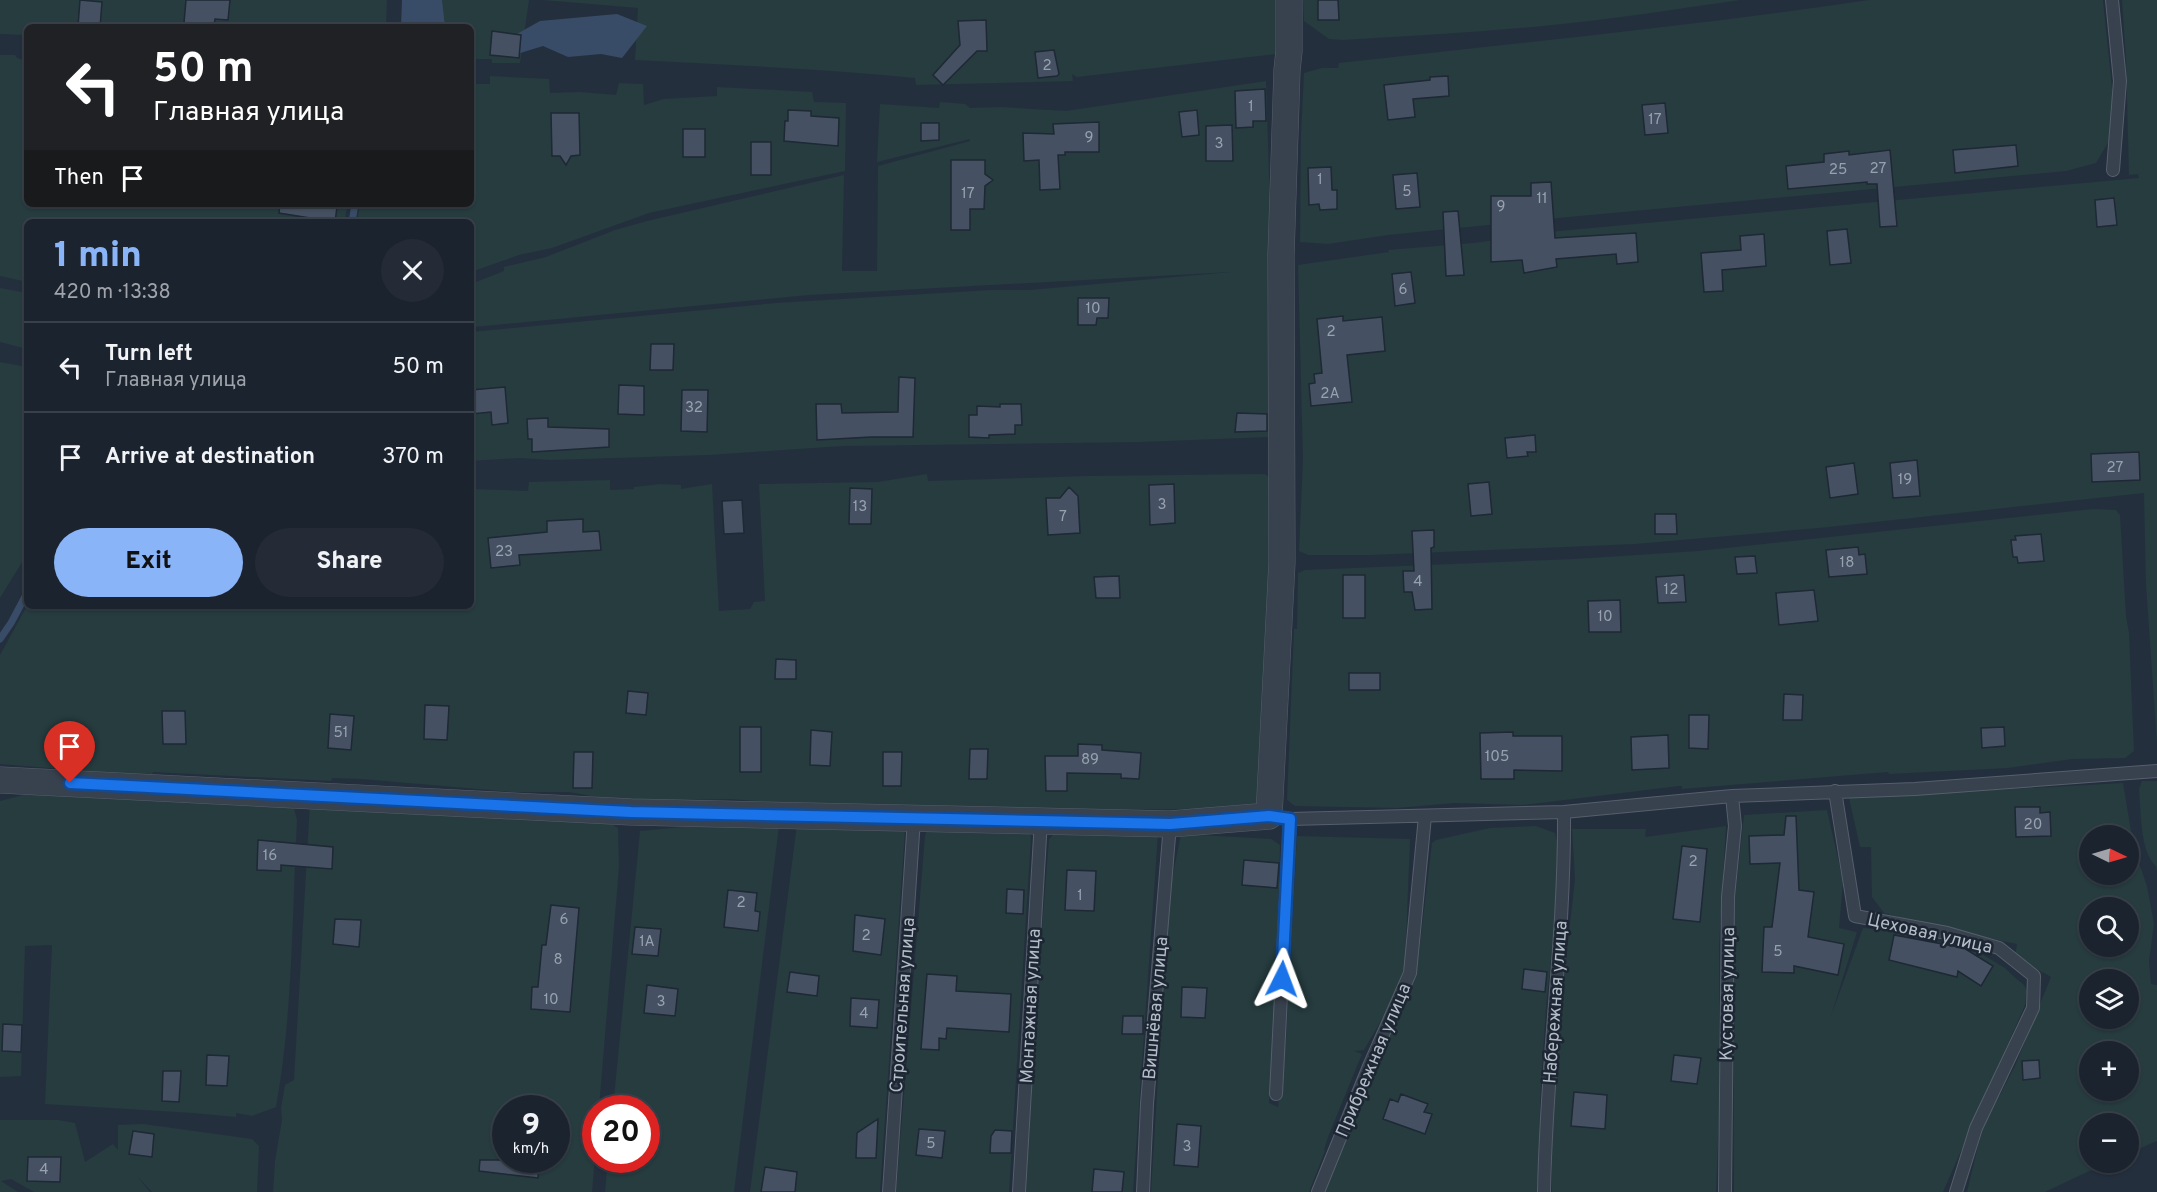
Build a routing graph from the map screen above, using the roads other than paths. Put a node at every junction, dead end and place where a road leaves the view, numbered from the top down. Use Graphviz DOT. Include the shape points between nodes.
graph roads {
  1 [pos="1289,0"];
  2 [pos="2112,0"];
  3 [pos="2113,170"];
  4 [pos="2157,771"];
  5 [pos="0,780"];
  6 [pos="1835,791"];
  7 [pos="1732,796"];
  8 [pos="1564,812"];
  9 [pos="1425,816"];
  10 [pos="1280,817"];
  11 [pos="914,819"];
  12 [pos="1041,820"];
  13 [pos="1170,824"];
  14 [pos="1276,1094"];
  15 [pos="889,1192"];
  16 [pos="1019,1192"];
  17 [pos="1143,1192"];
  18 [pos="1318,1192"];
  19 [pos="1544,1192"];
  20 [pos="1725,1192"];
  21 [pos="1956,1192"];
  1 -- 10 [label="street" via="1281,255"];
  2 -- 3 [label="lane" via="2120,81"];
  4 -- 6 [label="lane"];
  5 -- 11 [label="street" via="631,812"];
  6 -- 7 [label="lane"];
  6 -- 21 [label="lane, Цеховая улица" via="1855,916 1947,933 1999,948 2034,976 2033,1008 1976,1128"];
  7 -- 8 [label="lane"];
  7 -- 20 [label="lane, Кустовая улица" via="1735,826 1728,929"];
  8 -- 9 [label="lane"];
  8 -- 19 [label="lane, Набережная улица" via="1565,874"];
  9 -- 10 [label="lane"];
  9 -- 18 [label="lane, Прибрежная улица" via="1410,973"];
  10 -- 13 [label="street"];
  10 -- 14 [label="lane"];
  11 -- 12 [label="street"];
  11 -- 15 [label="lane, Строительная улица"];
  12 -- 13 [label="street"];
  12 -- 16 [label="lane, Монтажная улица"];
  13 -- 17 [label="lane, Вишнёвая улица"];
}
